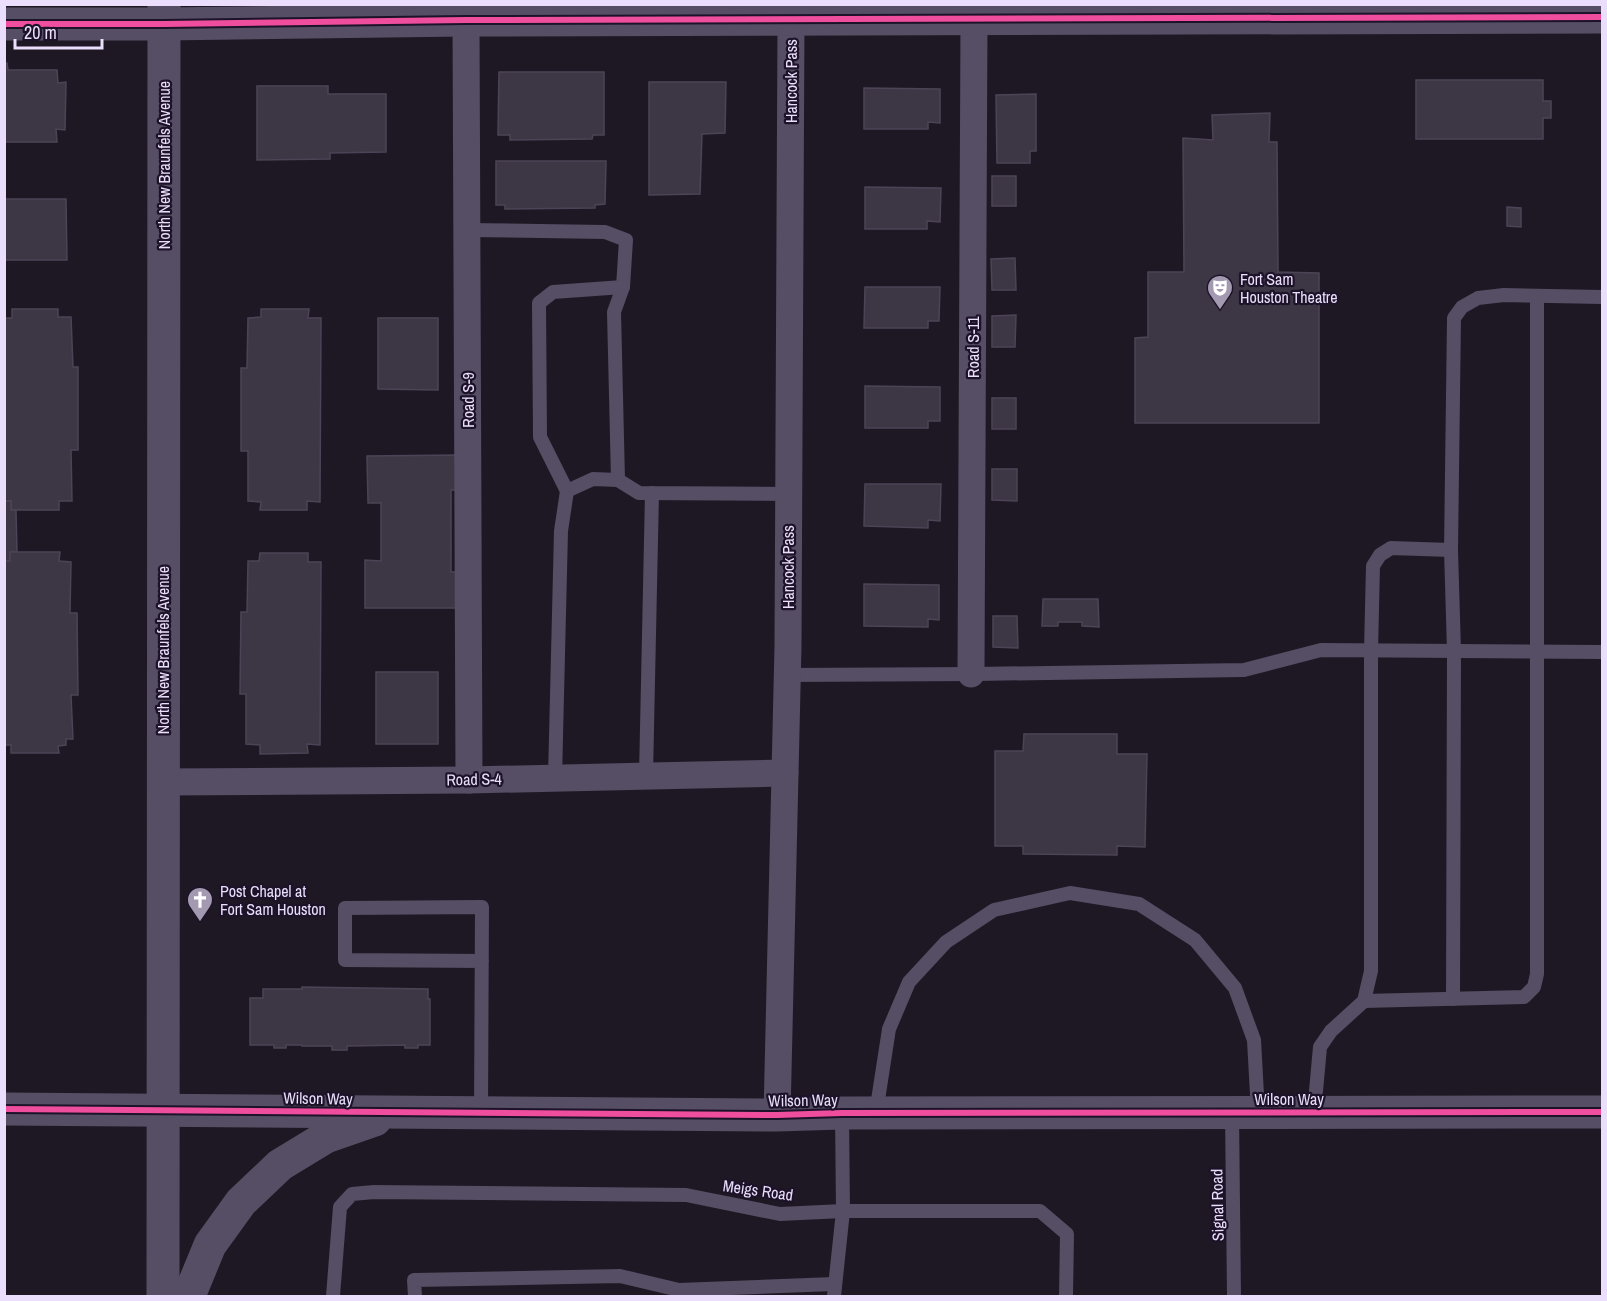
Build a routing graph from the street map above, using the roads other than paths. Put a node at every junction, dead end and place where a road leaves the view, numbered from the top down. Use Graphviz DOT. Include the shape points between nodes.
graph roads {
  1 [pos="1102,11"];
  2 [pos="466,12"];
  3 [pos="164,14"];
  4 [pos="1602,17"];
  5 [pos="791,19"];
  6 [pos="974,19"];
  7 [pos="4,24"];
  8 [pos="467,230"];
  9 [pos="623,287"];
  10 [pos="1537,296"];
  11 [pos="1602,297"];
  12 [pos="618,480"];
  13 [pos="567,491"];
  14 [pos="652,493"];
  15 [pos="788,494"];
  16 [pos="1451,550"];
  17 [pos="1371,651"];
  18 [pos="1454,651"];
  19 [pos="1537,652"];
  20 [pos="1602,652"];
  21 [pos="971,674"];
  22 [pos="787,675"];
  23 [pos="785,773"];
  24 [pos="646,776"];
  25 [pos="555,778"];
  26 [pos="470,780"];
  27 [pos="163,782"];
  28 [pos="482,961"];
  29 [pos="1454,999"];
  30 [pos="1364,1001"];
  31 [pos="4,1109"];
  32 [pos="163,1110"];
  33 [pos="403,1112"];
  34 [pos="1602,1112"];
  35 [pos="481,1113"];
  36 [pos="842,1113"];
  37 [pos="876,1113"];
  38 [pos="1245,1113"];
  39 [pos="1314,1113"];
  40 [pos="777,1115"];
  41 [pos="843,1211"];
  42 [pos="834,1290"];
  43 [pos="678,1293"];
  44 [pos="163,1296"];
  45 [pos="189,1296"];
  46 [pos="333,1296"];
  47 [pos="415,1296"];
  48 [pos="1066,1296"];
  49 [pos="1234,1296"];
  1 -- 4 [label="street"];
  1 -- 6 [label="street"];
  2 -- 3 [label="street"];
  2 -- 5 [label="street"];
  2 -- 8 [label="street, Road S-9"];
  3 -- 7 [label="street"];
  3 -- 27 [label="street, North New Braunfels Avenue"];
  5 -- 6 [label="street"];
  5 -- 15 [label="street, Hancock Pass"];
  6 -- 21 [label="street, Road S-11"];
  8 -- 9 [label="lane" via="605,232 626,240"];
  8 -- 26 [label="street, Road S-9"];
  9 -- 12 [label="lane" via="614,312"];
  9 -- 13 [label="lane" via="553,292 539,303 540,437"];
  10 -- 11 [label="lane"];
  10 -- 16 [label="lane" via="1478,298 1462,307 1454,318"];
  10 -- 19 [label="lane"];
  12 -- 13 [label="lane" via="594,478"];
  12 -- 14 [label="lane" via="639,493"];
  13 -- 25 [label="lane" via="561,531"];
  14 -- 15 [label="lane"];
  14 -- 24 [label="lane"];
  15 -- 22 [label="street, Hancock Pass"];
  16 -- 17 [label="lane" via="1391,548 1380,555 1373,566"];
  16 -- 18 [label="lane"];
  17 -- 18 [label="lane"];
  17 -- 21 [label="lane" via="1321,650 1244,670"];
  17 -- 30 [label="lane" via="1371,971"];
  18 -- 19 [label="lane"];
  18 -- 29 [label="lane"];
  19 -- 20 [label="lane"];
  19 -- 29 [label="lane" via="1534,987 1524,997"];
  21 -- 22 [label="lane"];
  22 -- 23 [label="street, Hancock Pass"];
  23 -- 24 [label="street, Road S-4"];
  23 -- 40 [label="street, Hancock Pass"];
  24 -- 25 [label="street, Road S-4"];
  25 -- 26 [label="street, Road S-4"];
  26 -- 27 [label="street, Road S-4"];
  27 -- 32 [label="street, North New Braunfels Avenue"];
  28 -- 28 [label="lane" via="345,960 345,908 482,907"];
  28 -- 35 [label="lane"];
  29 -- 30 [label="lane"];
  30 -- 39 [label="lane" via="1331,1031 1320,1047"];
  31 -- 32 [label="street, Wilson Way"];
  32 -- 33 [label="street, Wilson Way"];
  32 -- 44 [label="street, North New Braunfels Avenue"];
  33 -- 35 [label="street, Wilson Way"];
  33 -- 45 [label="street" via="326,1137 280,1165 241,1202 210,1245"];
  34 -- 39 [label="street, Wilson Way"];
  35 -- 40 [label="street, Wilson Way"];
  36 -- 37 [label="street, Wilson Way"];
  36 -- 40 [label="street, Wilson Way"];
  36 -- 41 [label="lane"];
  37 -- 38 [label="street, Wilson Way"];
  37 -- 38 [label="lane, Signal Road" via="889,1029 909,982 946,942 994,910 1070,893 1139,904 1195,940 1235,988 1254,1040"];
  38 -- 39 [label="street, Wilson Way"];
  38 -- 49 [label="lane, Signal Road"];
  41 -- 42 [label="lane"];
  41 -- 46 [label="lane, Meigs Road" via="780,1214 686,1195 352,1194 340,1207"];
  41 -- 48 [label="lane, Meigs Road" via="1040,1211 1067,1234"];
  42 -- 43 [label="lane"];
  43 -- 47 [label="lane" via="620,1276 414,1280"];
}
